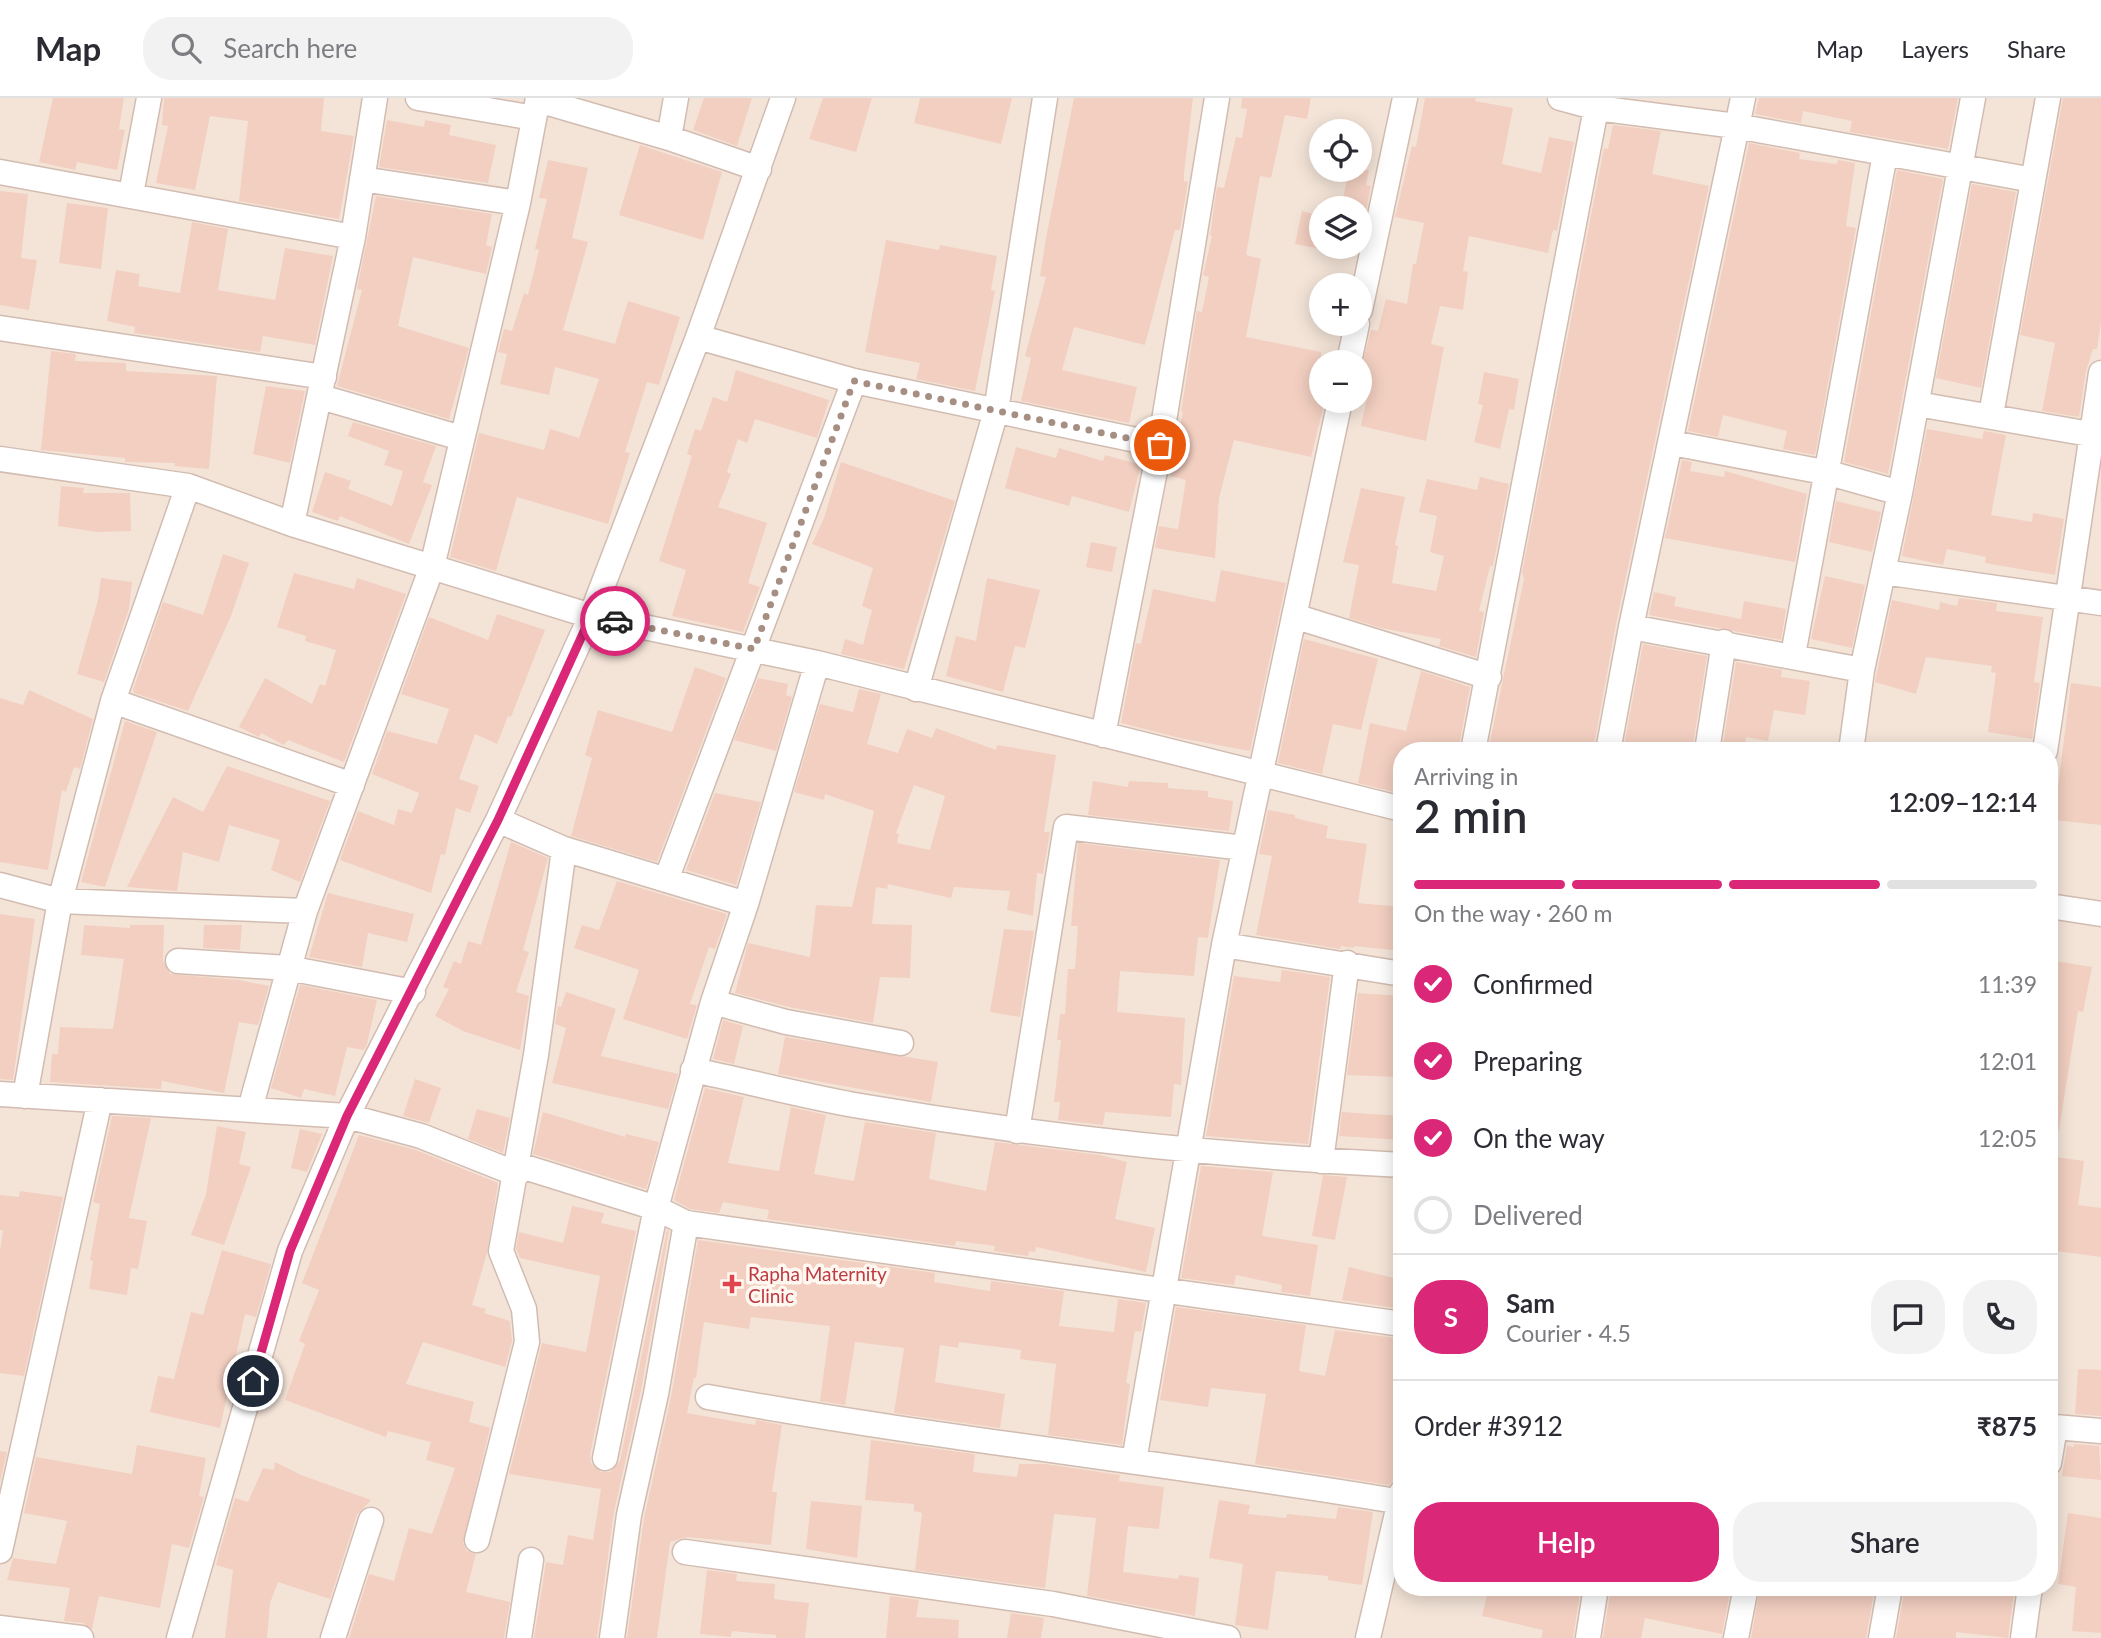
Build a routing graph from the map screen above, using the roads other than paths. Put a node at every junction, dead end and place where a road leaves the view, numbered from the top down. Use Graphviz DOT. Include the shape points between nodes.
graph roads {
  1 [pos="149,98"];
  2 [pos="375,98"];
  3 [pos="418,98"];
  4 [pos="676,98"];
  5 [pos="783,98"];
  6 [pos="1045,98"];
  7 [pos="1217,98"];
  8 [pos="1405,98"];
  9 [pos="1560,98"];
  10 [pos="1743,98"];
  11 [pos="1973,98"];
  12 [pos="2048,98"];
  13 [pos="1598,103"];
  14 [pos="537,105"];
  15 [pos="1736,127"];
  16 [pos="669,138"];
  17 [pos="1885,154"];
  18 [pos="1960,168"];
  19 [pos="759,169"];
  20 [pos="0,172"];
  21 [pos="362,179"];
  22 [pos="2033,180"];
  23 [pos="131,194"];
  24 [pos="518,203"];
  25 [pos="352,237"];
  26 [pos="1368,273"];
  27 [pos="0,328"];
  28 [pos="698,337"];
  29 [pos="2101,373"];
  30 [pos="854,381"];
  31 [pos="322,387"];
  32 [pos="1917,404"];
  33 [pos="996,411"];
  34 [pos="1337,413"];
  35 [pos="1991,415"];
  36 [pos="2096,435"];
  37 [pos="461,438"];
  38 [pos="1672,443"];
  39 [pos="1160,445"];
  40 [pos="0,459"];
  41 [pos="1829,474"];
  42 [pos="188,486"];
  43 [pos="1900,493"];
  44 [pos="292,524"];
  45 [pos="432,567"];
  46 [pos="1883,572"];
  47 [pos="2066,596"];
  48 [pos="2101,603"];
  49 [pos="591,616"];
  50 [pos="1294,616"];
  51 [pos="1631,627"];
  52 [pos="1724,642"];
  53 [pos="754,649"];
  54 [pos="1793,655"];
  55 [pos="817,663"];
  56 [pos="1862,670"];
  57 [pos="1489,677"];
  58 [pos="916,688"];
  59 [pos="113,701"];
  60 [pos="1103,735"];
  61 [pos="1475,742"];
  62 [pos="1610,742"];
  63 [pos="1708,742"];
  64 [pos="1852,742"];
  65 [pos="2046,742"];
  66 [pos="1263,776"];
  67 [pos="352,785"];
  68 [pos="1393,807"];
  69 [pos="498,820"];
  70 [pos="1244,848"];
  71 [pos="564,849"];
  72 [pos="666,880"];
  73 [pos="0,885"];
  74 [pos="60,901"];
  75 [pos="746,904"];
  76 [pos="2058,907"];
  77 [pos="304,911"];
  78 [pos="2101,914"];
  79 [pos="1224,945"];
  80 [pos="178,961"];
  81 [pos="1347,963"];
  82 [pos="288,968"];
  83 [pos="1393,972"];
  84 [pos="412,992"];
  85 [pos="713,1002"];
  86 [pos="901,1043"];
  87 [pos="693,1070"];
  88 [pos="0,1094"];
  89 [pos="25,1096"];
  90 [pos="100,1100"];
  91 [pos="250,1109"];
  92 [pos="347,1116"];
  93 [pos="1017,1130"];
  94 [pos="1186,1150"];
  95 [pos="1321,1161"];
  96 [pos="1393,1165"];
  97 [pos="517,1170"];
  98 [pos="656,1208"];
  99 [pos="686,1223"];
  100 [pos="1164,1289"];
  101 [pos="1393,1323"];
  102 [pos="708,1397"];
  103 [pos="2058,1427"];
  104 [pos="2101,1431"];
  105 [pos="605,1458"];
  106 [pos="1134,1461"];
  107 [pos="1393,1497"];
  108 [pos="371,1520"];
  109 [pos="1393,1532"];
  110 [pos="477,1540"];
  111 [pos="0,1551"];
  112 [pos="685,1552"];
  113 [pos="531,1560"];
  114 [pos="1595,1596"];
  115 [pos="1744,1596"];
  116 [pos="1888,1596"];
  117 [pos="2024,1596"];
  118 [pos="0,1628"];
  119 [pos="29,1635"];
  120 [pos="80,1638"];
  121 [pos="179,1638"];
  122 [pos="333,1638"];
  123 [pos="519,1638"];
  124 [pos="612,1638"];
  125 [pos="1228,1638"];
  126 [pos="1368,1638"];
  127 [pos="1588,1638"];
  128 [pos="1736,1638"];
  129 [pos="1881,1638"];
  130 [pos="2023,1638"];
  1 -- 23 [label="street"];
  2 -- 21 [label="street"];
  3 -- 14 [label="street"];
  4 -- 16 [label="street"];
  5 -- 19 [label="street"];
  6 -- 33 [label="street"];
  7 -- 39 [label="street"];
  8 -- 26 [label="street"];
  9 -- 13 [label="street"];
  10 -- 15 [label="street"];
  11 -- 18 [label="street"];
  12 -- 22 [label="street"];
  13 -- 15 [label="street"];
  13 -- 57 [label="street"];
  14 -- 16 [label="street"];
  14 -- 24 [label="street"];
  15 -- 17 [label="street"];
  15 -- 38 [label="street"];
  16 -- 19 [label="street"];
  17 -- 18 [label="street"];
  17 -- 41 [label="street"];
  18 -- 22 [label="street"];
  18 -- 32 [label="street"];
  19 -- 28 [label="street"];
  20 -- 23 [label="street"];
  21 -- 24 [label="street"];
  21 -- 25 [label="street"];
  22 -- 35 [label="street"];
  23 -- 25 [label="street"];
  24 -- 37 [label="street"];
  25 -- 31 [label="street"];
  27 -- 31 [label="street"];
  28 -- 30 [label="street"];
  28 -- 49 [label="street"];
  29 -- 36 [label="street"];
  30 -- 33 [label="street"];
  30 -- 53 [label="street"];
  31 -- 37 [label="street"];
  31 -- 44 [label="street"];
  32 -- 35 [label="street"];
  32 -- 43 [label="street"];
  33 -- 39 [label="street"];
  33 -- 58 [label="street"];
  34 -- 50 [label="street"];
  35 -- 36 [label="street"];
  36 -- 47 [label="street"];
  37 -- 45 [label="street"];
  38 -- 41 [label="street"];
  38 -- 51 [label="street"];
  39 -- 60 [label="street"];
  40 -- 42 [label="street"];
  41 -- 43 [label="street"];
  41 -- 54 [label="street"];
  42 -- 44 [label="street"];
  42 -- 59 [label="street"];
  43 -- 46 [label="street"];
  44 -- 45 [label="street"];
  45 -- 49 [label="street"];
  45 -- 67 [label="street"];
  46 -- 47 [label="street"];
  46 -- 56 [label="street"];
  47 -- 48 [label="street"];
  47 -- 65 [label="street"];
  49 -- 53 [label="street"];
  49 -- 69 [label="street"];
  50 -- 57 [label="street"];
  50 -- 66 [label="street"];
  51 -- 52 [label="street"];
  51 -- 62 [label="street"];
  52 -- 54 [label="street"];
  52 -- 63 [label="street"];
  53 -- 55 [label="street"];
  53 -- 72 [label="street"];
  54 -- 56 [label="street"];
  55 -- 58 [label="street"];
  55 -- 75 [label="street"];
  56 -- 64 [label="street"];
  57 -- 61 [label="street"];
  58 -- 60 [label="street"];
  59 -- 67 [label="street"];
  59 -- 74 [label="street"];
  60 -- 66 [label="street"];
  66 -- 68 [label="street"];
  66 -- 70 [label="street"];
  67 -- 77 [label="street"];
  69 -- 71 [label="street"];
  69 -- 84 [label="street"];
  70 -- 79 [label="street"];
  70 -- 93 [label="street" via="1066,827"];
  71 -- 72 [label="street"];
  71 -- 97 [label="street"];
  72 -- 75 [label="street"];
  73 -- 74 [label="street"];
  74 -- 77 [label="street"];
  74 -- 89 [label="street"];
  75 -- 85 [label="street"];
  76 -- 78 [label="street"];
  77 -- 82 [label="street"];
  79 -- 81 [label="street"];
  79 -- 94 [label="street"];
  80 -- 82 [label="street"];
  81 -- 83 [label="street"];
  81 -- 95 [label="street"];
  82 -- 84 [label="street"];
  82 -- 91 [label="street"];
  84 -- 92 [label="street"];
  85 -- 86 [label="street" via="786,1022"];
  85 -- 87 [label="street"];
  87 -- 93 [label="street" via="851,1104"];
  87 -- 98 [label="street"];
  88 -- 89 [label="street"];
  89 -- 90 [label="street"];
  90 -- 91 [label="street"];
  90 -- 111 [label="street"];
  91 -- 92 [label="street"];
  92 -- 97 [label="street"];
  92 -- 121 [label="street" via="290,1251"];
  93 -- 94 [label="street"];
  94 -- 95 [label="street"];
  94 -- 100 [label="street"];
  95 -- 96 [label="street"];
  97 -- 98 [label="street"];
  97 -- 110 [label="street" via="501,1251 524,1309 527,1342"];
  98 -- 99 [label="street"];
  98 -- 105 [label="street"];
  99 -- 100 [label="street"];
  99 -- 124 [label="street" via="629,1515"];
  100 -- 101 [label="street"];
  100 -- 106 [label="street"];
  102 -- 106 [label="street" via="865,1425"];
  103 -- 104 [label="street"];
  106 -- 107 [label="street"];
  108 -- 122 [label="street"];
  109 -- 126 [label="street"];
  112 -- 125 [label="street" via="1054,1604"];
  113 -- 123 [label="street"];
  114 -- 127 [label="street"];
  115 -- 128 [label="street"];
  116 -- 129 [label="street"];
  117 -- 130 [label="street"];
  118 -- 119 [label="street"];
  119 -- 120 [label="street"];
}
